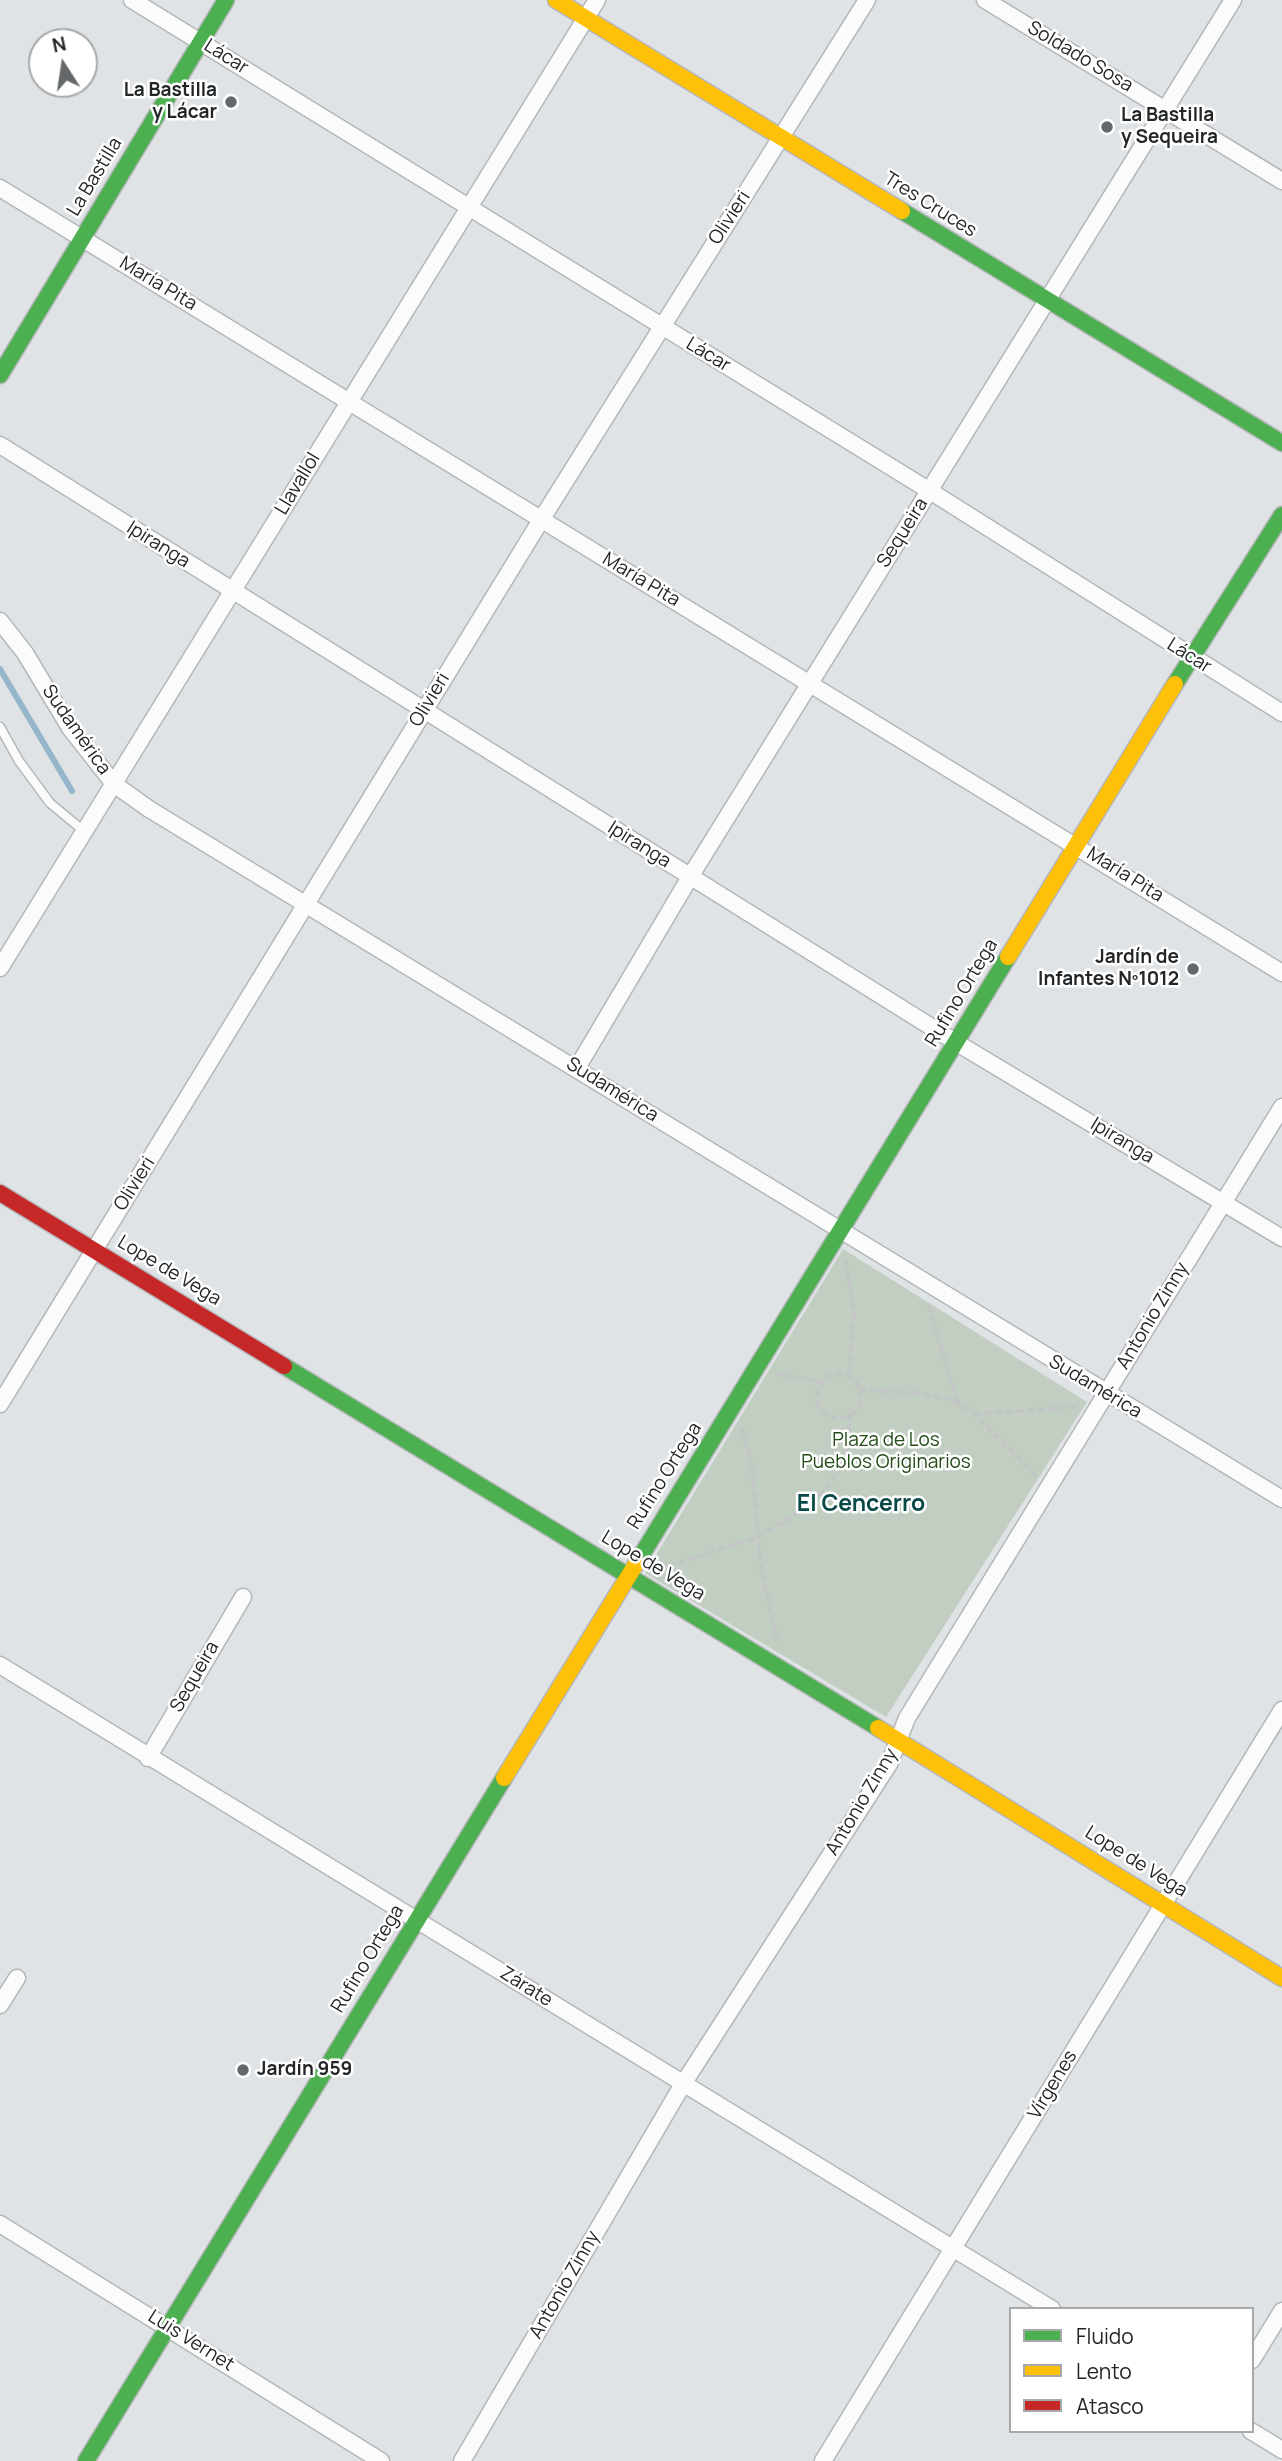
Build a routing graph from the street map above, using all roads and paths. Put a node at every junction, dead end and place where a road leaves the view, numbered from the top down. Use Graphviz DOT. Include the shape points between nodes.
graph roads {
  1 [pos="132,0"];
  2 [pos="226,0"];
  3 [pos="556,0"];
  4 [pos="597,0"];
  5 [pos="867,0"];
  6 [pos="985,0"];
  7 [pos="1233,0"];
  8 [pos="586,19"];
  9 [pos="201,41"];
  10 [pos="1165,109"];
  11 [pos="781,138"];
  12 [pos="1282,181"];
  13 [pos="0,188"];
  14 [pos="469,210"];
  15 [pos="83,238"];
  16 [pos="1048,302"];
  17 [pos="661,326"];
  18 [pos="0,374"];
  19 [pos="348,401"];
  20 [pos="1282,443"];
  21 [pos="0,445"];
  22 [pos="930,491"];
  23 [pos="1282,515"];
  24 [pos="541,520"];
  25 [pos="232,592"];
  26 [pos="0,621"];
  27 [pos="1191,658"];
  28 [pos="810,682"];
  29 [pos="424,710"];
  30 [pos="1282,713"];
  31 [pos="0,727"];
  32 [pos="114,784"];
  33 [pos="85,832"];
  34 [pos="1076,845"];
  35 [pos="690,877"];
  36 [pos="307,903"];
  37 [pos="0,968"];
  38 [pos="1282,972"];
  39 [pos="957,1042"];
  40 [pos="577,1068"];
  41 [pos="1282,1107"];
  42 [pos="0,1193"];
  43 [pos="1223,1202"];
  44 [pos="841,1231"];
  45 [pos="1282,1237"];
  46 [pos="94,1250"];
  47 [pos="926,1283"];
  48 [pos="755,1371"];
  49 [pos="849,1377"];
  50 [pos="822,1382"];
  51 [pos="860,1390"];
  52 [pos="1106,1394"];
  53 [pos="0,1404"];
  54 [pos="958,1404"];
  55 [pos="1097,1409"];
  56 [pos="975,1414"];
  57 [pos="727,1415"];
  58 [pos="850,1415"];
  59 [pos="1048,1489"];
  60 [pos="1282,1499"];
  61 [pos="758,1536"];
  62 [pos="629,1576"];
  63 [pos="243,1597"];
  64 [pos="0,1665"];
  65 [pos="780,1668"];
  66 [pos="1282,1710"];
  67 [pos="898,1740"];
  68 [pos="148,1758"];
  69 [pos="1163,1904"];
  70 [pos="416,1920"];
  71 [pos="17,1978"];
  72 [pos="1282,1978"];
  73 [pos="0,2006"];
  74 [pos="683,2084"];
  75 [pos="0,2224"];
  76 [pos="953,2248"];
  77 [pos="1049,2307"];
  78 [pos="1282,2311"];
  79 [pos="170,2327"];
  80 [pos="1254,2357"];
  81 [pos="1254,2433"];
  82 [pos="1282,2450"];
  83 [pos="86,2461"];
  84 [pos="381,2461"];
  85 [pos="462,2461"];
  86 [pos="823,2461"];
  1 -- 9 [label="street, Lácar"];
  2 -- 9 [label="street, La Bastilla"];
  3 -- 8 [label="street, Tres Cruces"];
  4 -- 8 [label="street, Llavallol"];
  5 -- 11 [label="street, Olivieri"];
  6 -- 10 [label="street, Soldado Sosa"];
  7 -- 10 [label="street, Sequeira"];
  8 -- 11 [label="street, Tres Cruces"];
  8 -- 14 [label="street, Llavallol"];
  9 -- 14 [label="street, Lácar"];
  9 -- 15 [label="street, La Bastilla"];
  10 -- 12 [label="street, Soldado Sosa"];
  10 -- 16 [label="street, Sequeira"];
  11 -- 16 [label="street, Tres Cruces"];
  11 -- 17 [label="street, Olivieri"];
  13 -- 15 [label="street, María Pita"];
  14 -- 17 [label="street, Lácar"];
  14 -- 19 [label="street, Llavallol"];
  15 -- 18 [label="street, La Bastilla"];
  15 -- 19 [label="street, María Pita"];
  16 -- 20 [label="street, Tres Cruces"];
  16 -- 22 [label="street, Sequeira"];
  17 -- 22 [label="street, Lácar"];
  17 -- 24 [label="street, Olivieri"];
  19 -- 24 [label="street, María Pita"];
  19 -- 25 [label="street, Llavallol"];
  21 -- 25 [label="street, Ipiranga"];
  22 -- 27 [label="street, Lácar"];
  22 -- 28 [label="street, Sequeira"];
  23 -- 27 [label="street, Rufino Ortega"];
  24 -- 28 [label="street, María Pita"];
  24 -- 29 [label="street, Olivieri"];
  25 -- 29 [label="street, Ipiranga"];
  25 -- 32 [label="street, Llavallol"];
  26 -- 32 [label="street, Sudamérica"];
  27 -- 30 [label="street, Lácar"];
  27 -- 34 [label="street, Rufino Ortega"];
  28 -- 34 [label="street, María Pita"];
  28 -- 35 [label="street, Sequeira"];
  29 -- 35 [label="street, Ipiranga"];
  29 -- 36 [label="street, Olivieri"];
  31 -- 33 [label="lane" via="50,803"];
  32 -- 33 [label="street, Llavallol"];
  32 -- 36 [label="street, Sudamérica"];
  33 -- 37 [label="street, Llavallol"];
  34 -- 38 [label="street, María Pita"];
  34 -- 39 [label="street, Rufino Ortega"];
  35 -- 39 [label="street, Ipiranga"];
  35 -- 40 [label="street, Sequeira"];
  36 -- 40 [label="street, Sudamérica"];
  36 -- 46 [label="street, Olivieri"];
  39 -- 43 [label="street, Ipiranga"];
  39 -- 44 [label="street, Rufino Ortega"];
  40 -- 44 [label="street, Sudamérica"];
  41 -- 43 [label="street, Antonio Zinny"];
  42 -- 46 [label="street, Lope de Vega"];
  43 -- 45 [label="street, Ipiranga"];
  43 -- 52 [label="street, Antonio Zinny"];
  44 -- 47 [label="street, Sudamérica"];
  44 -- 48 [label="street, Rufino Ortega"];
  44 -- 49 [label="path" via="853,1314"];
  46 -- 53 [label="street, Olivieri"];
  46 -- 62 [label="street, Lope de Vega"];
  47 -- 52 [label="street, Sudamérica"];
  47 -- 54 [label="path" via="933,1327"];
  48 -- 50 [label="path"];
  48 -- 57 [label="street, Rufino Ortega"];
  49 -- 50 [label="path" via="838,1374"];
  49 -- 51 [label="path"];
  50 -- 58 [label="path" via="817,1399 823,1411 836,1418"];
  51 -- 54 [label="path" via="920,1393"];
  51 -- 58 [label="path" via="859,1404"];
  52 -- 55 [label="street, Antonio Zinny"];
  52 -- 60 [label="street, Sudamérica"];
  54 -- 56 [label="path"];
  55 -- 56 [label="path"];
  55 -- 59 [label="street, Antonio Zinny"];
  56 -- 59 [label="path"];
  57 -- 61 [label="path" via="744,1432 748,1444"];
  57 -- 62 [label="street, Rufino Ortega"];
  58 -- 61 [label="path" via="847,1450 824,1492"];
  59 -- 67 [label="street, Antonio Zinny" via="907,1718"];
  61 -- 62 [label="path"];
  61 -- 65 [label="path"];
  62 -- 65 [label="street, Lope de Vega"];
  62 -- 70 [label="street, Rufino Ortega"];
  63 -- 68 [label="street, Sequeira"];
  64 -- 68 [label="street, Zárate"];
  65 -- 67 [label="street, Lope de Vega"];
  66 -- 69 [label="street, Vírgenes"];
  67 -- 69 [label="street, Lope de Vega"];
  67 -- 74 [label="street, Antonio Zinny" via="889,1764"];
  68 -- 70 [label="street, Zárate"];
  69 -- 72 [label="street, Lope de Vega"];
  69 -- 76 [label="street, Vírgenes"];
  70 -- 74 [label="street, Zárate"];
  70 -- 79 [label="street, Rufino Ortega"];
  71 -- 73 [label="street"];
  74 -- 76 [label="street, Zárate"];
  74 -- 85 [label="street, Antonio Zinny"];
  75 -- 79 [label="street, Luis Vernet"];
  76 -- 77 [label="street, Zárate"];
  76 -- 86 [label="street, Vírgenes"];
  78 -- 80 [label="street"];
  79 -- 83 [label="street, Rufino Ortega"];
  79 -- 84 [label="street, Luis Vernet"];
  81 -- 82 [label="street"];
}
